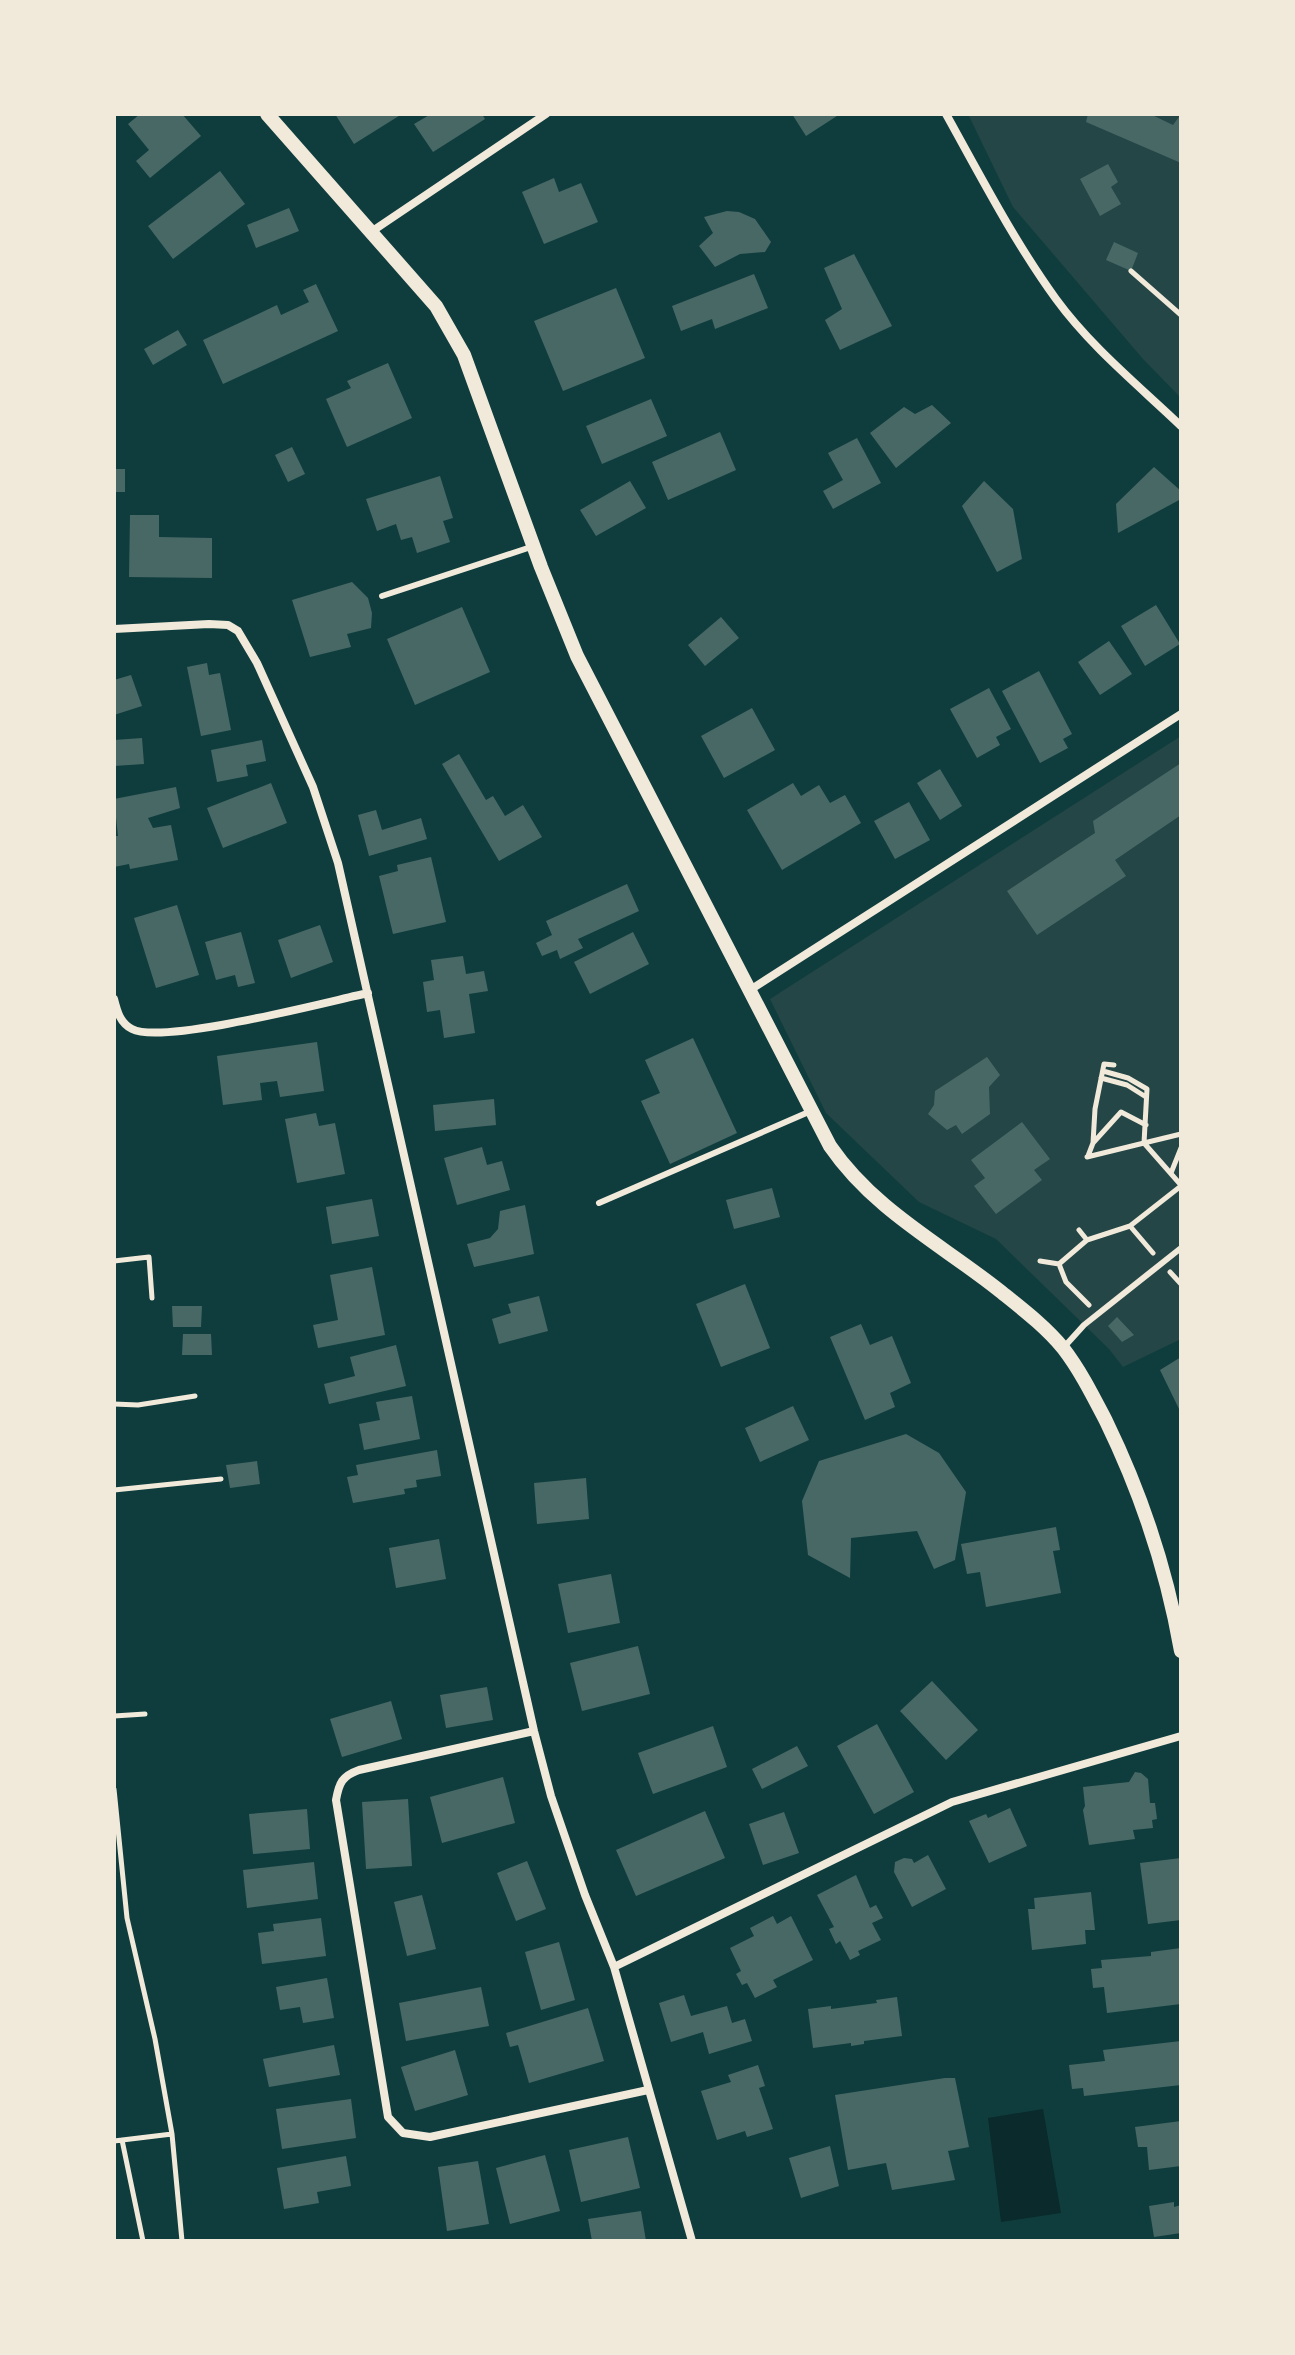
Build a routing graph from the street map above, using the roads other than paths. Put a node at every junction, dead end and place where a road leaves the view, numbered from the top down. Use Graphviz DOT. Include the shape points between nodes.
graph roads {
  1 [pos="267,114"];
  2 [pos="546,114"];
  3 [pos="946,114"];
  4 [pos="371,232"];
  5 [pos="1181,426"];
  6 [pos="534,546"];
  7 [pos="382,596"];
  8 [pos="114,629"];
  9 [pos="1181,714"];
  10 [pos="750,990"];
  11 [pos="368,993"];
  12 [pos="114,999"];
  13 [pos="811,1111"];
  14 [pos="599,1203"];
  15 [pos="1181,1248"];
  16 [pos="1063,1348"];
  17 [pos="1181,1651"];
  18 [pos="534,1731"];
  19 [pos="1181,1736"];
  20 [pos="614,1967"];
  21 [pos="648,2090"];
  22 [pos="692,2241"];
  1 -- 4 [label="street"];
  2 -- 4 [label="street"];
  3 -- 5 [label="street" via="1008,226 1057,300"];
  4 -- 6 [label="street" via="451,329"];
  6 -- 7 [label="lane"];
  6 -- 10 [label="street" via="577,656"];
  8 -- 11 [label="street" via="223,625 242,636 327,825"];
  9 -- 10 [label="street"];
  10 -- 13 [label="street"];
  11 -- 12 [label="street" via="160,1033 133,1030 121,1021"];
  11 -- 18 [label="street"];
  13 -- 14 [label="lane"];
  13 -- 16 [label="street" via="862,1186 997,1289"];
  15 -- 16 [label="lane"];
  16 -- 17 [label="street" via="1095,1400 1139,1494"];
  18 -- 20 [label="street" via="551,1796"];
  18 -- 21 [label="street" via="359,1770 339,1783 336,1800 388,2117 403,2133 430,2137"];
  19 -- 20 [label="street" via="952,1802"];
  20 -- 21 [label="street"];
  21 -- 22 [label="street"];
}
